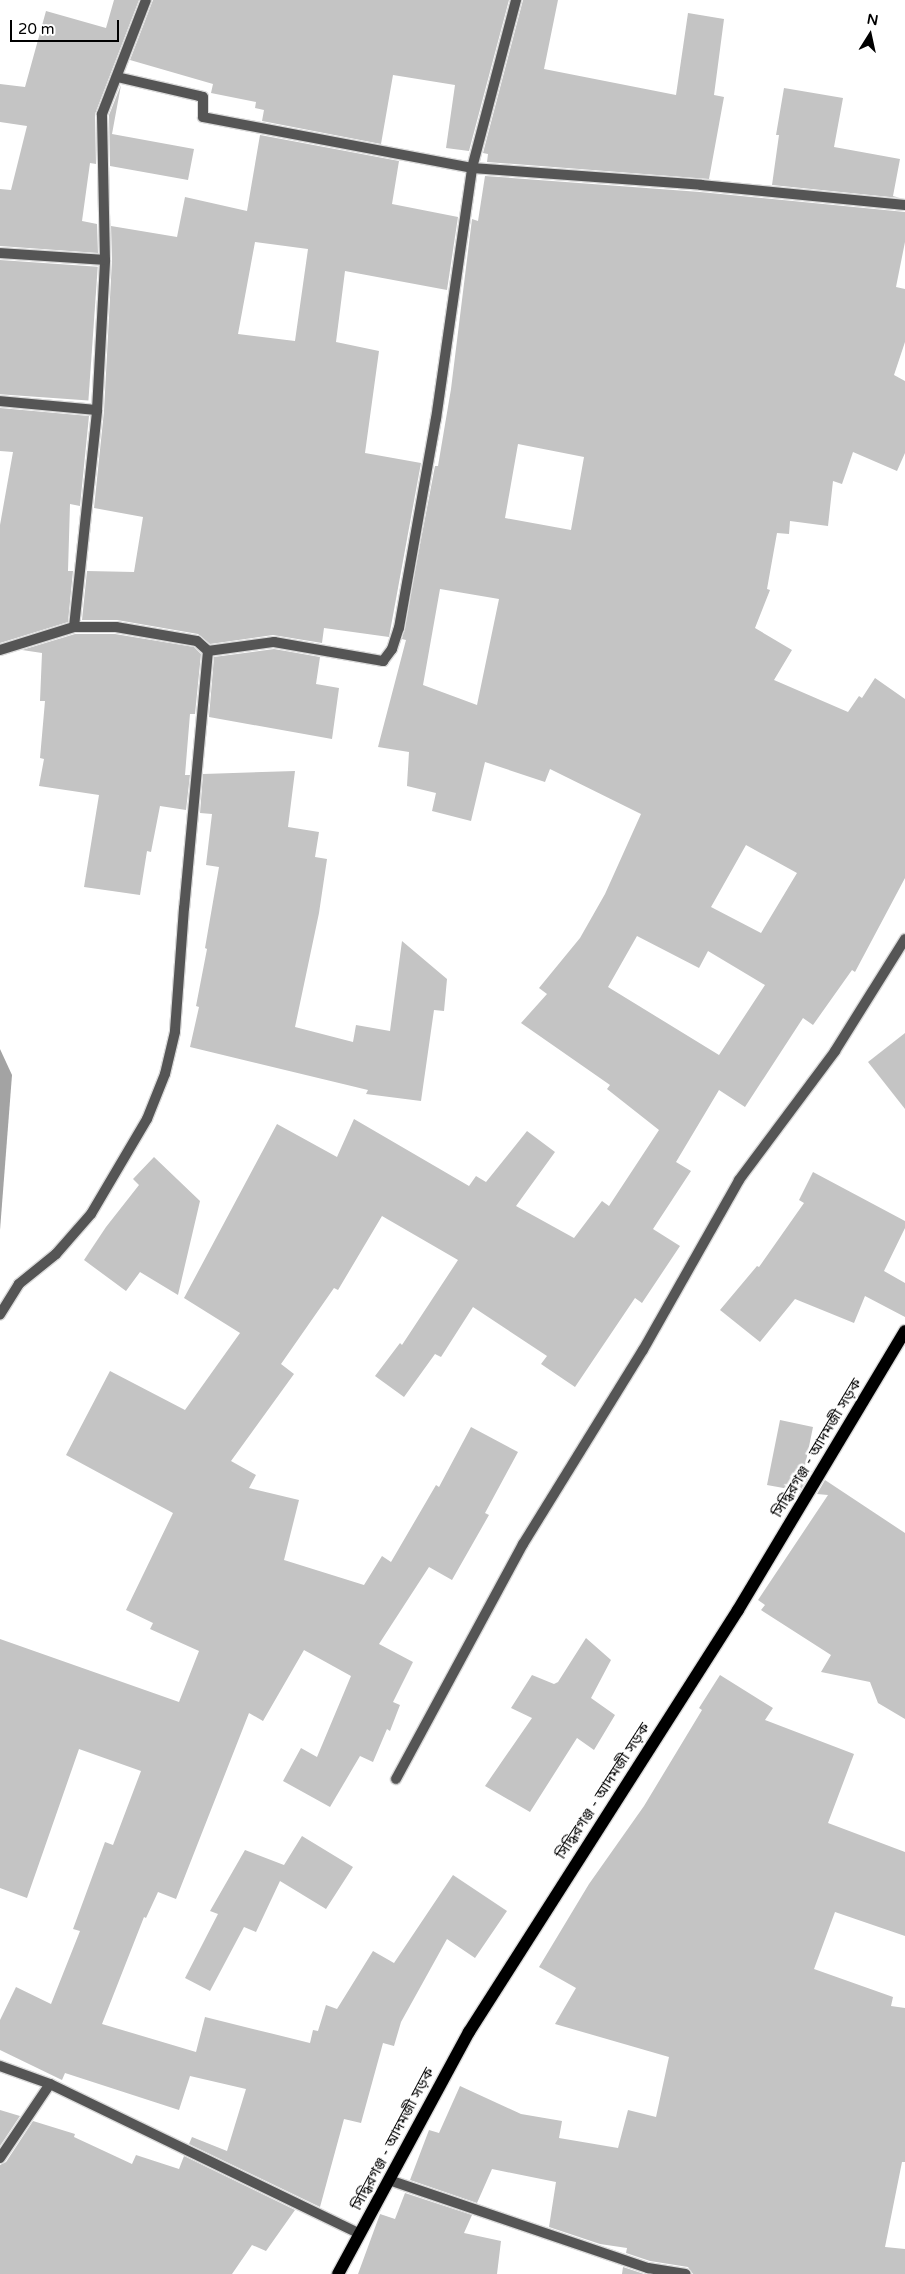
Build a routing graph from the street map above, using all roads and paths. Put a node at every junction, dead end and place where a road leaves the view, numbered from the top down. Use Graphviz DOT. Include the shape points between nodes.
graph roads {
  1 [pos="146,0"];
  2 [pos="516,0"];
  3 [pos="117,77"];
  4 [pos="472,168"];
  5 [pos="905,205"];
  6 [pos="0,253"];
  7 [pos="105,260"];
  8 [pos="0,401"];
  9 [pos="97,410"];
  10 [pos="74,627"];
  11 [pos="0,650"];
  12 [pos="208,651"];
  13 [pos="905,939"];
  14 [pos="0,1315"];
  15 [pos="905,1331"];
  16 [pos="396,1779"];
  17 [pos="0,2066"];
  18 [pos="50,2084"];
  19 [pos="0,2158"];
  20 [pos="389,2180"];
  21 [pos="360,2234"];
  22 [pos="338,2274"];
  23 [pos="686,2274"];
  1 -- 3 [label="street"];
  2 -- 4 [label="street"];
  3 -- 4 [label="street" via="203,97 203,116"];
  3 -- 7 [label="street" via="102,114"];
  4 -- 5 [label="street" via="701,185"];
  4 -- 12 [label="street" via="436,419 399,628 392,648 383,661 274,642"];
  6 -- 7 [label="street"];
  7 -- 9 [label="street"];
  8 -- 9 [label="street"];
  9 -- 10 [label="street"];
  10 -- 11 [label="street"];
  10 -- 12 [label="street" via="116,628 197,641"];
  12 -- 14 [label="street" via="176,1032 165,1074 147,1119 91,1214 56,1254 19,1284"];
  13 -- 16 [label="street" via="834,1051 739,1180 643,1350 522,1544"];
  15 -- 20 [label="main road, সিদ্ধিরগঞ্জ - আদমজী সড়ক" via="738,1610 469,2032"];
  17 -- 18 [label="street"];
  18 -- 19 [label="street"];
  18 -- 21 [label="street"];
  20 -- 21 [label="main road, সিদ্ধিরগঞ্জ - আদমজী সড়ক"];
  20 -- 23 [label="street" via="648,2268"];
  21 -- 22 [label="main road, সিদ্ধিরগঞ্জ - আদমজী সড়ক"];
}
